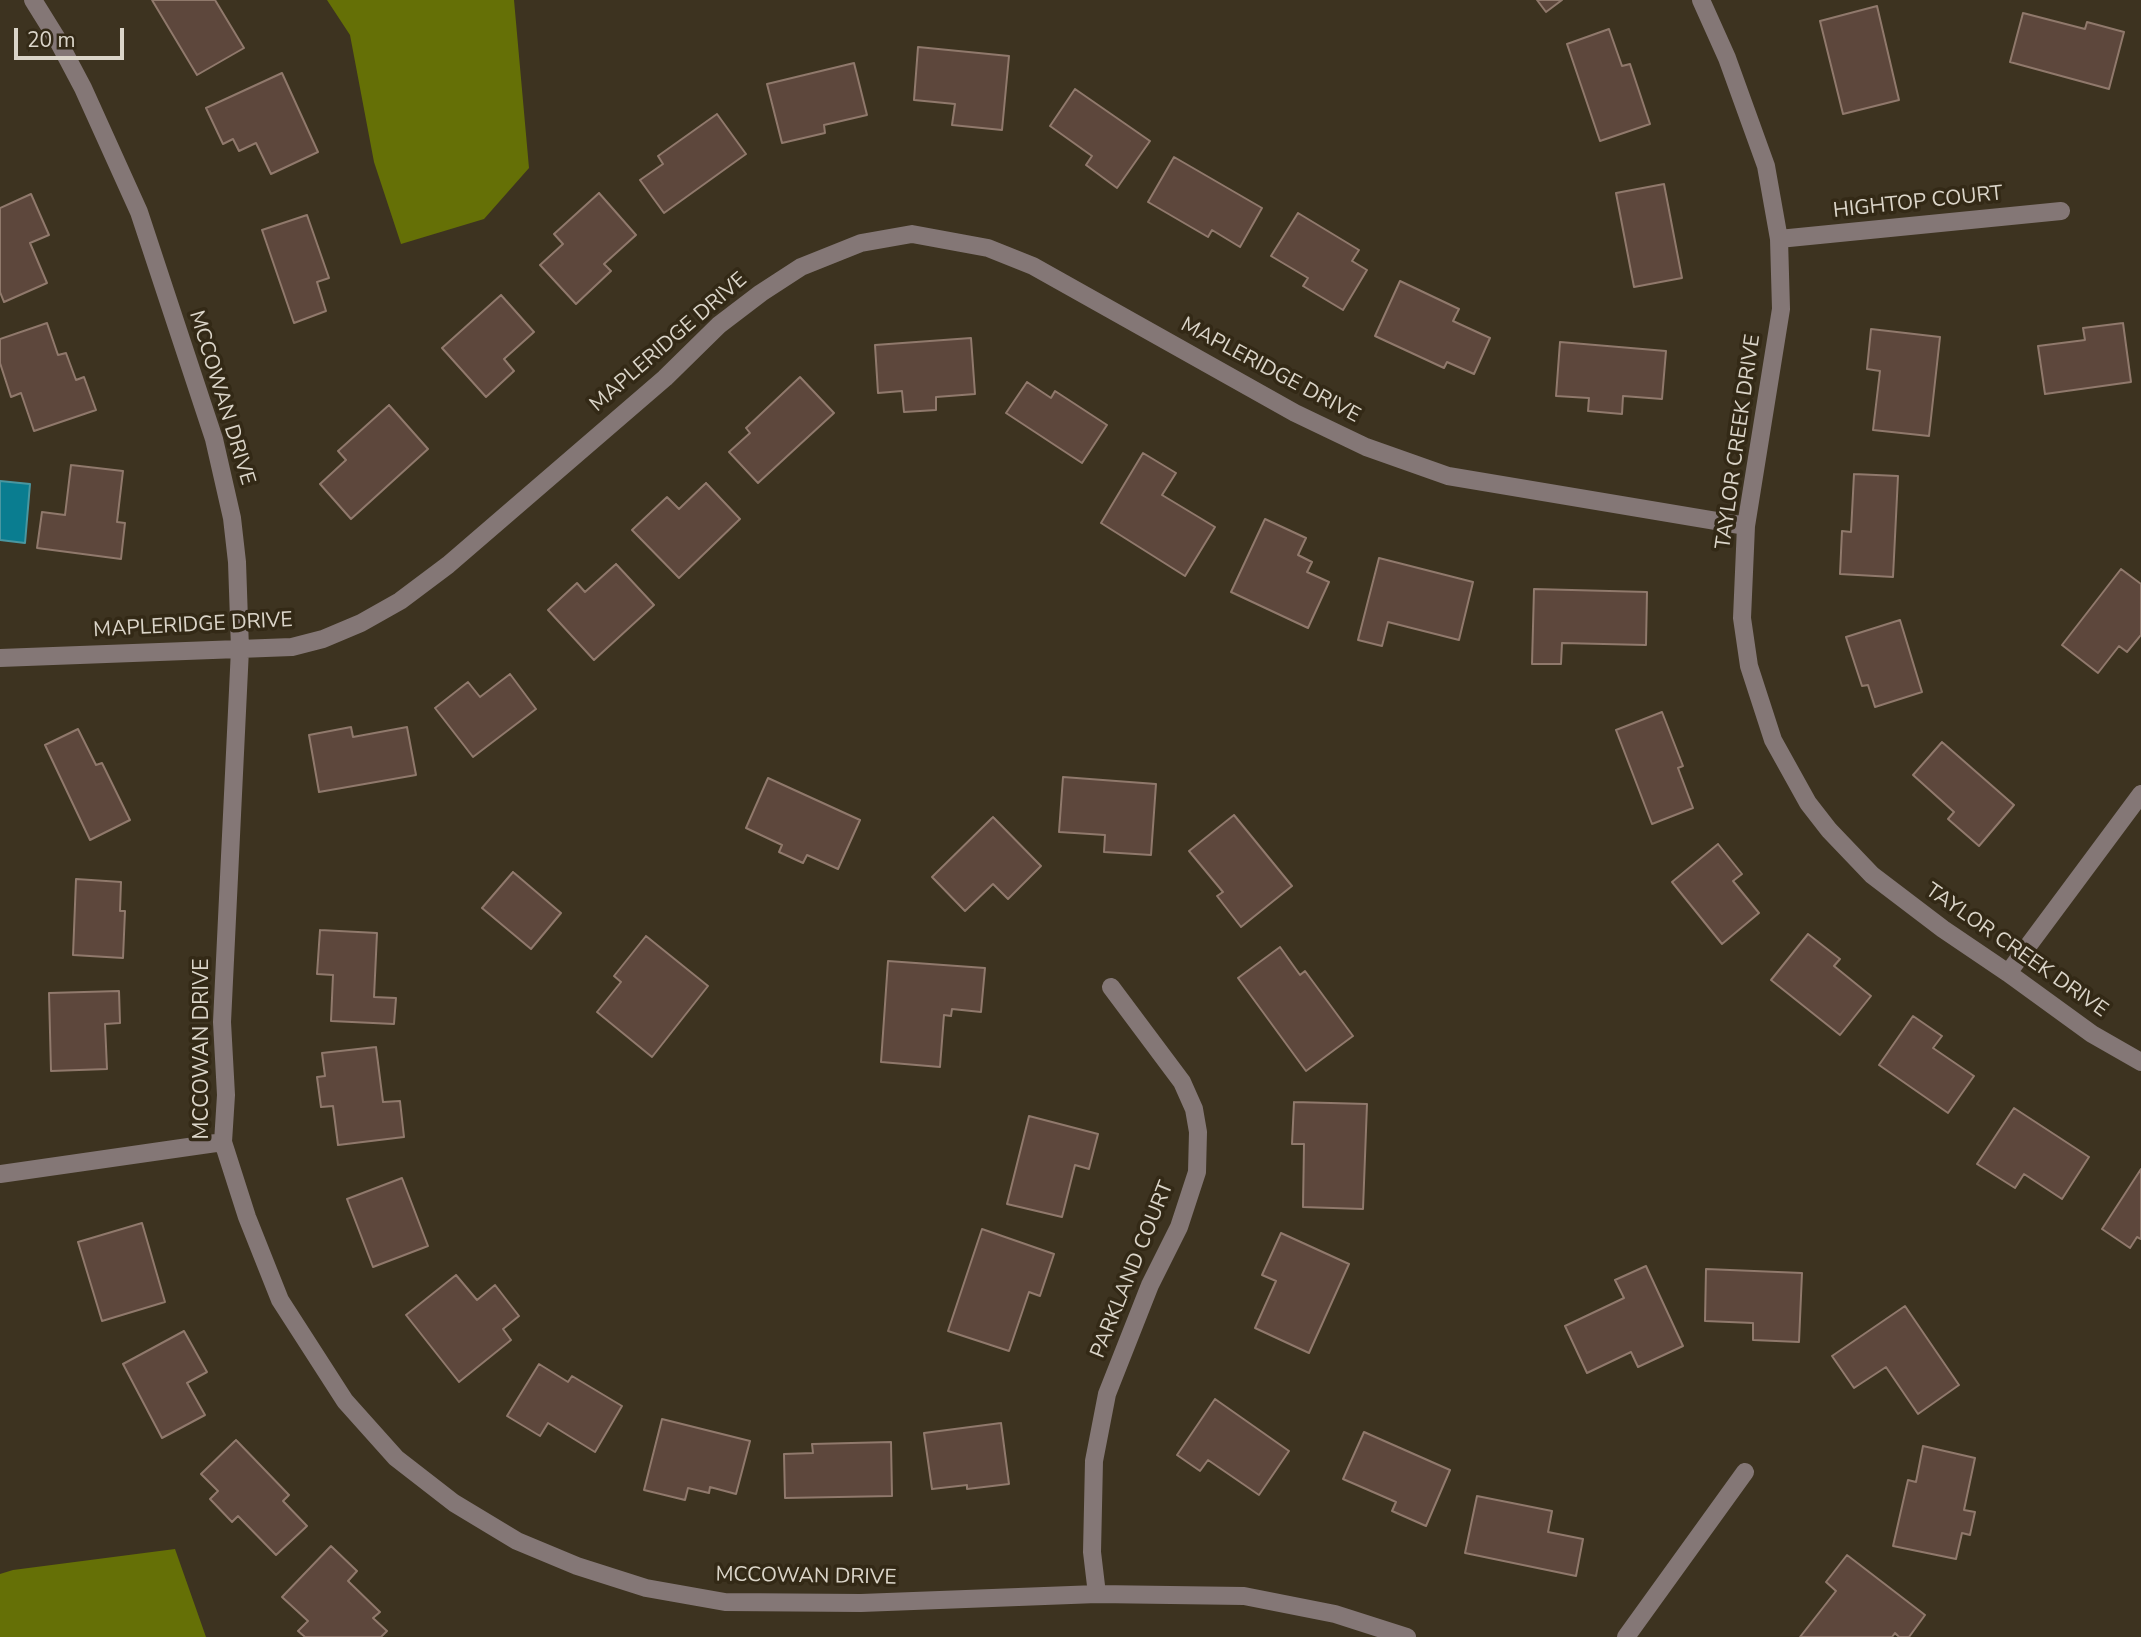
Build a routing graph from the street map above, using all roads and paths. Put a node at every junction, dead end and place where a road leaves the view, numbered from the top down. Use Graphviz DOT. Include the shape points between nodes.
graph roads {
  1 [pos="33,0"];
  2 [pos="1700,0"];
  3 [pos="2061,211"];
  4 [pos="1779,239"];
  5 [pos="1746,527"];
  6 [pos="240,649"];
  7 [pos="0,658"];
  8 [pos="2141,794"];
  9 [pos="2008,972"];
  10 [pos="1111,987"];
  11 [pos="2141,1062"];
  12 [pos="223,1142"];
  13 [pos="0,1174"];
  14 [pos="1745,1472"];
  15 [pos="1097,1594"];
  16 [pos="1407,1637"];
  17 [pos="1626,1637"];
  1 -- 6 [label="street, MCCOWAN DRIVE" via="83,88 139,212 214,439 232,518"];
  2 -- 4 [label="street, TAYLOR CREEK DRIVE" via="1727,58 1766,166"];
  3 -- 4 [label="street, HIGHTOP COURT"];
  4 -- 5 [label="street, TAYLOR CREEK DRIVE" via="1781,309"];
  5 -- 6 [label="street, MAPLERIDGE DRIVE" via="1448,476 1366,447 1295,413 1033,266 988,248 912,234 861,243 825,257 761,293 400,601 323,639 292,647"];
  5 -- 9 [label="street, TAYLOR CREEK DRIVE" via="1742,618 1749,666 1773,740 1808,803 1872,875"];
  6 -- 7 [label="street, MAPLERIDGE DRIVE"];
  6 -- 12 [label="street, MCCOWAN DRIVE" via="222,1022"];
  8 -- 9 [label="street"];
  9 -- 11 [label="street, TAYLOR CREEK DRIVE" via="2092,1034"];
  10 -- 15 [label="street, PARKLAND COURT" via="1182,1082 1198,1132 1197,1172 1179,1227 1107,1394 1094,1461 1092,1552"];
  12 -- 13 [label="street"];
  12 -- 15 [label="street, MCCOWAN DRIVE" via="280,1300 345,1401 396,1458 454,1503 517,1541 646,1588 725,1602 861,1603"];
  14 -- 17 [label="street"];
  15 -- 16 [label="street, MCCOWAN DRIVE" via="1244,1596 1335,1614"];
}
